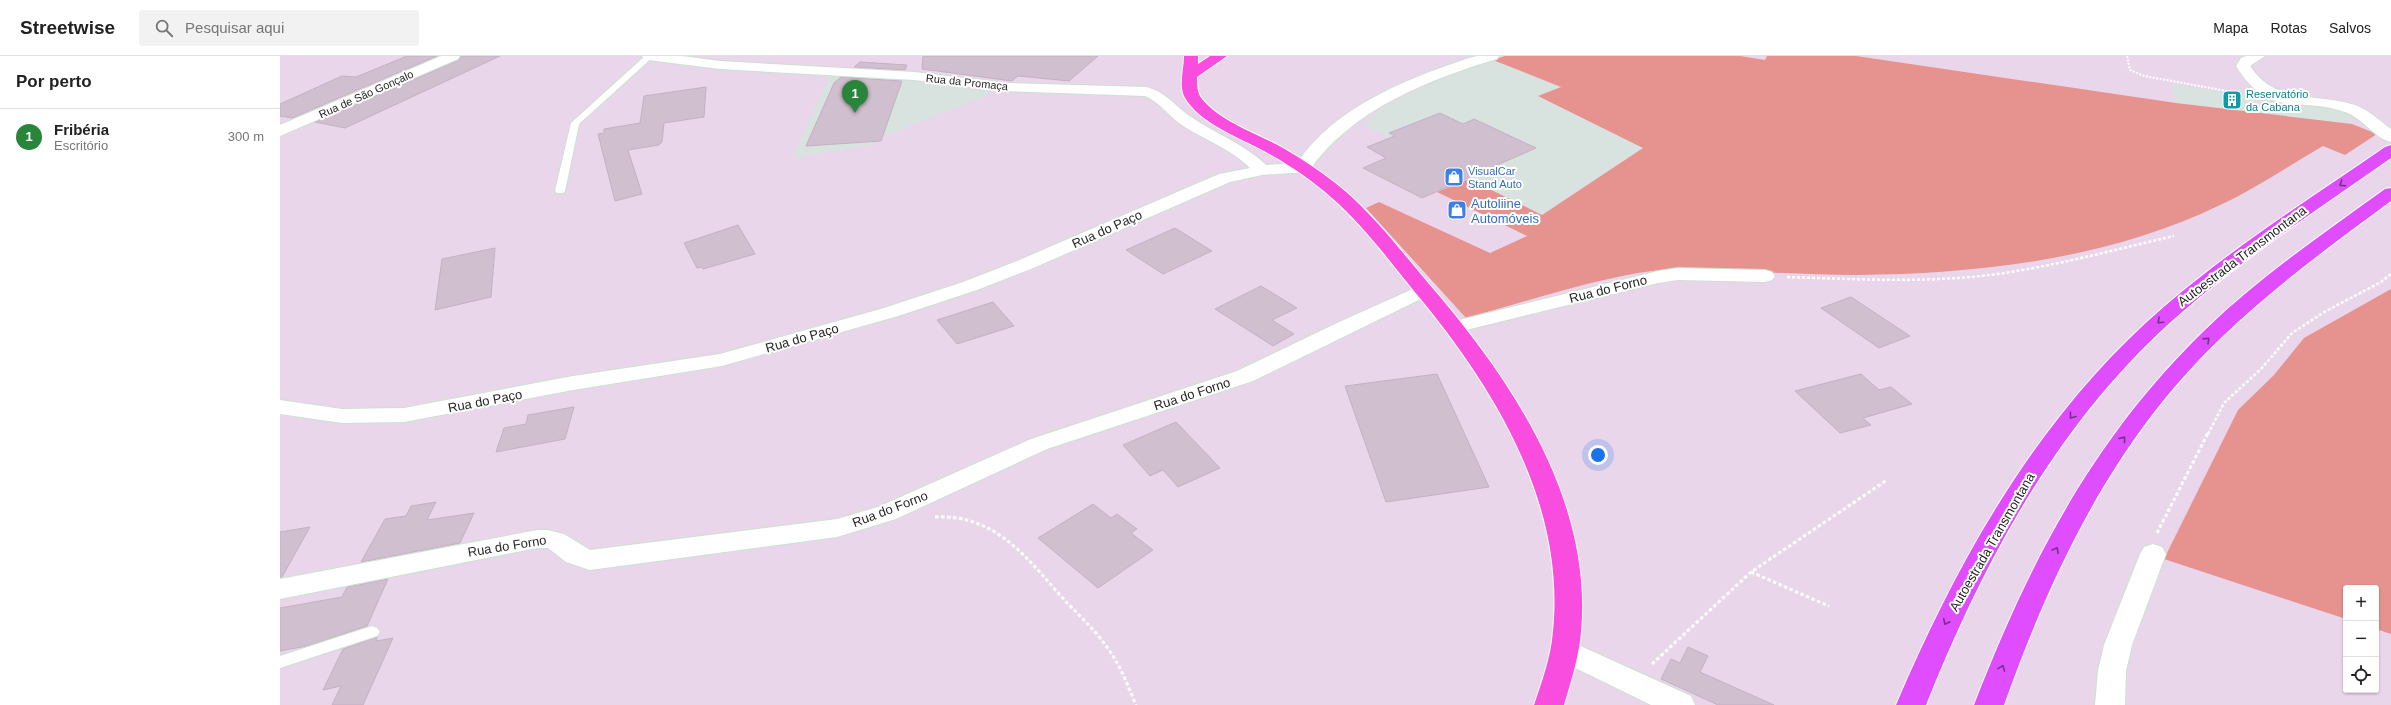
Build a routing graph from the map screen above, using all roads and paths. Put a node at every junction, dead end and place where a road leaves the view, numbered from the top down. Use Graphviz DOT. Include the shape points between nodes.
graph roads {
  1 [pos="453,56"];
  2 [pos="649,56"];
  3 [pos="1191,56"];
  4 [pos="1220,56"];
  5 [pos="1492,56"];
  6 [pos="2127,56"];
  7 [pos="2258,56"];
  8 [pos="1192,74"];
  9 [pos="2241,93"];
  10 [pos="280,131"];
  11 [pos="2391,137"];
  12 [pos="2383,156"];
  13 [pos="1302,168"];
  14 [pos="1262,170"];
  15 [pos="560,191"];
  16 [pos="2391,193"];
  17 [pos="2174,236"];
  18 [pos="2391,274"];
  19 [pos="1765,276"];
  20 [pos="1424,290"];
  21 [pos="1454,327"];
  22 [pos="280,407"];
  23 [pos="1887,480"];
  24 [pos="927,517"];
  25 [pos="2153,554"];
  26 [pos="1751,572"];
  27 [pos="280,589"];
  28 [pos="1829,606"];
  29 [pos="372,632"];
  30 [pos="1565,650"];
  31 [pos="280,662"];
  32 [pos="1632,683"];
  33 [pos="1136,705"];
  34 [pos="1550,705"];
  35 [pos="1680,705"];
  36 [pos="1911,705"];
  37 [pos="1989,705"];
  38 [pos="2110,705"];
  1 -- 10 [label="street, Rua de São Gonçalo"];
  2 -- 14 [label="street, Rua da Promaça" via="787,70 914,76 1005,87 1146,92 1161,98 1194,126 1241,150"];
  2 -- 15 [label="lane" via="574,123"];
  3 -- 8 [label="main road"];
  4 -- 8 [label="main road"];
  5 -- 13 [label="street" via="1447,71 1369,108 1324,140"];
  6 -- 9 [label="path" via="2130,70 2144,76"];
  7 -- 11 [label="street" via="2246,61 2243,66 2262,91 2352,110"];
  8 -- 13 [label="main road" via="1190,89 1198,104 1216,118"];
  12 -- 36 [label="highway, Autoestrada Transmontana, one-way" via="2211,277 2129,350 2088,394 2049,446 1987,544 1932,653"];
  13 -- 14 [label="street, Rua do Paço"];
  13 -- 20 [label="main road" via="1351,207"];
  14 -- 22 [label="street, Rua do Paço" via="1213,182 970,286 891,312 722,360 404,415 342,416"];
  37 -- 16 [label="highway, one-way" via="2003,665 2040,581 2077,511 2114,450 2192,355 2233,316 2272,282"];
  17 -- 19 [label="path" via="2043,266 1975,276 1878,279"];
  18 -- 25 [label="path" via="2292,333 2261,369 2224,403 2193,467 2158,529"];
  19 -- 21 [label="street, Rua do Forno" via="1678,274 1658,277"];
  20 -- 21 [label="main road"];
  20 -- 27 [label="street, Rua do Forno" via="1245,376 1039,444 887,513 861,522 807,532 590,560 575,556 555,539 537,539"];
  21 -- 30 [label="main road" via="1509,404 1547,493 1565,553 1569,604"];
  23 -- 26 [label="path"];
  24 -- 33 [label="path" via="949,516 978,522 1022,554 1100,638 1125,678"];
  25 -- 38 [label="street" via="2118,644 2112,671"];
  26 -- 28 [label="path"];
  26 -- 32 [label="path"];
  29 -- 31 [label="lane"];
  30 -- 32 [label="street"];
  30 -- 34 [label="main road"];
  32 -- 35 [label="street"];
}
